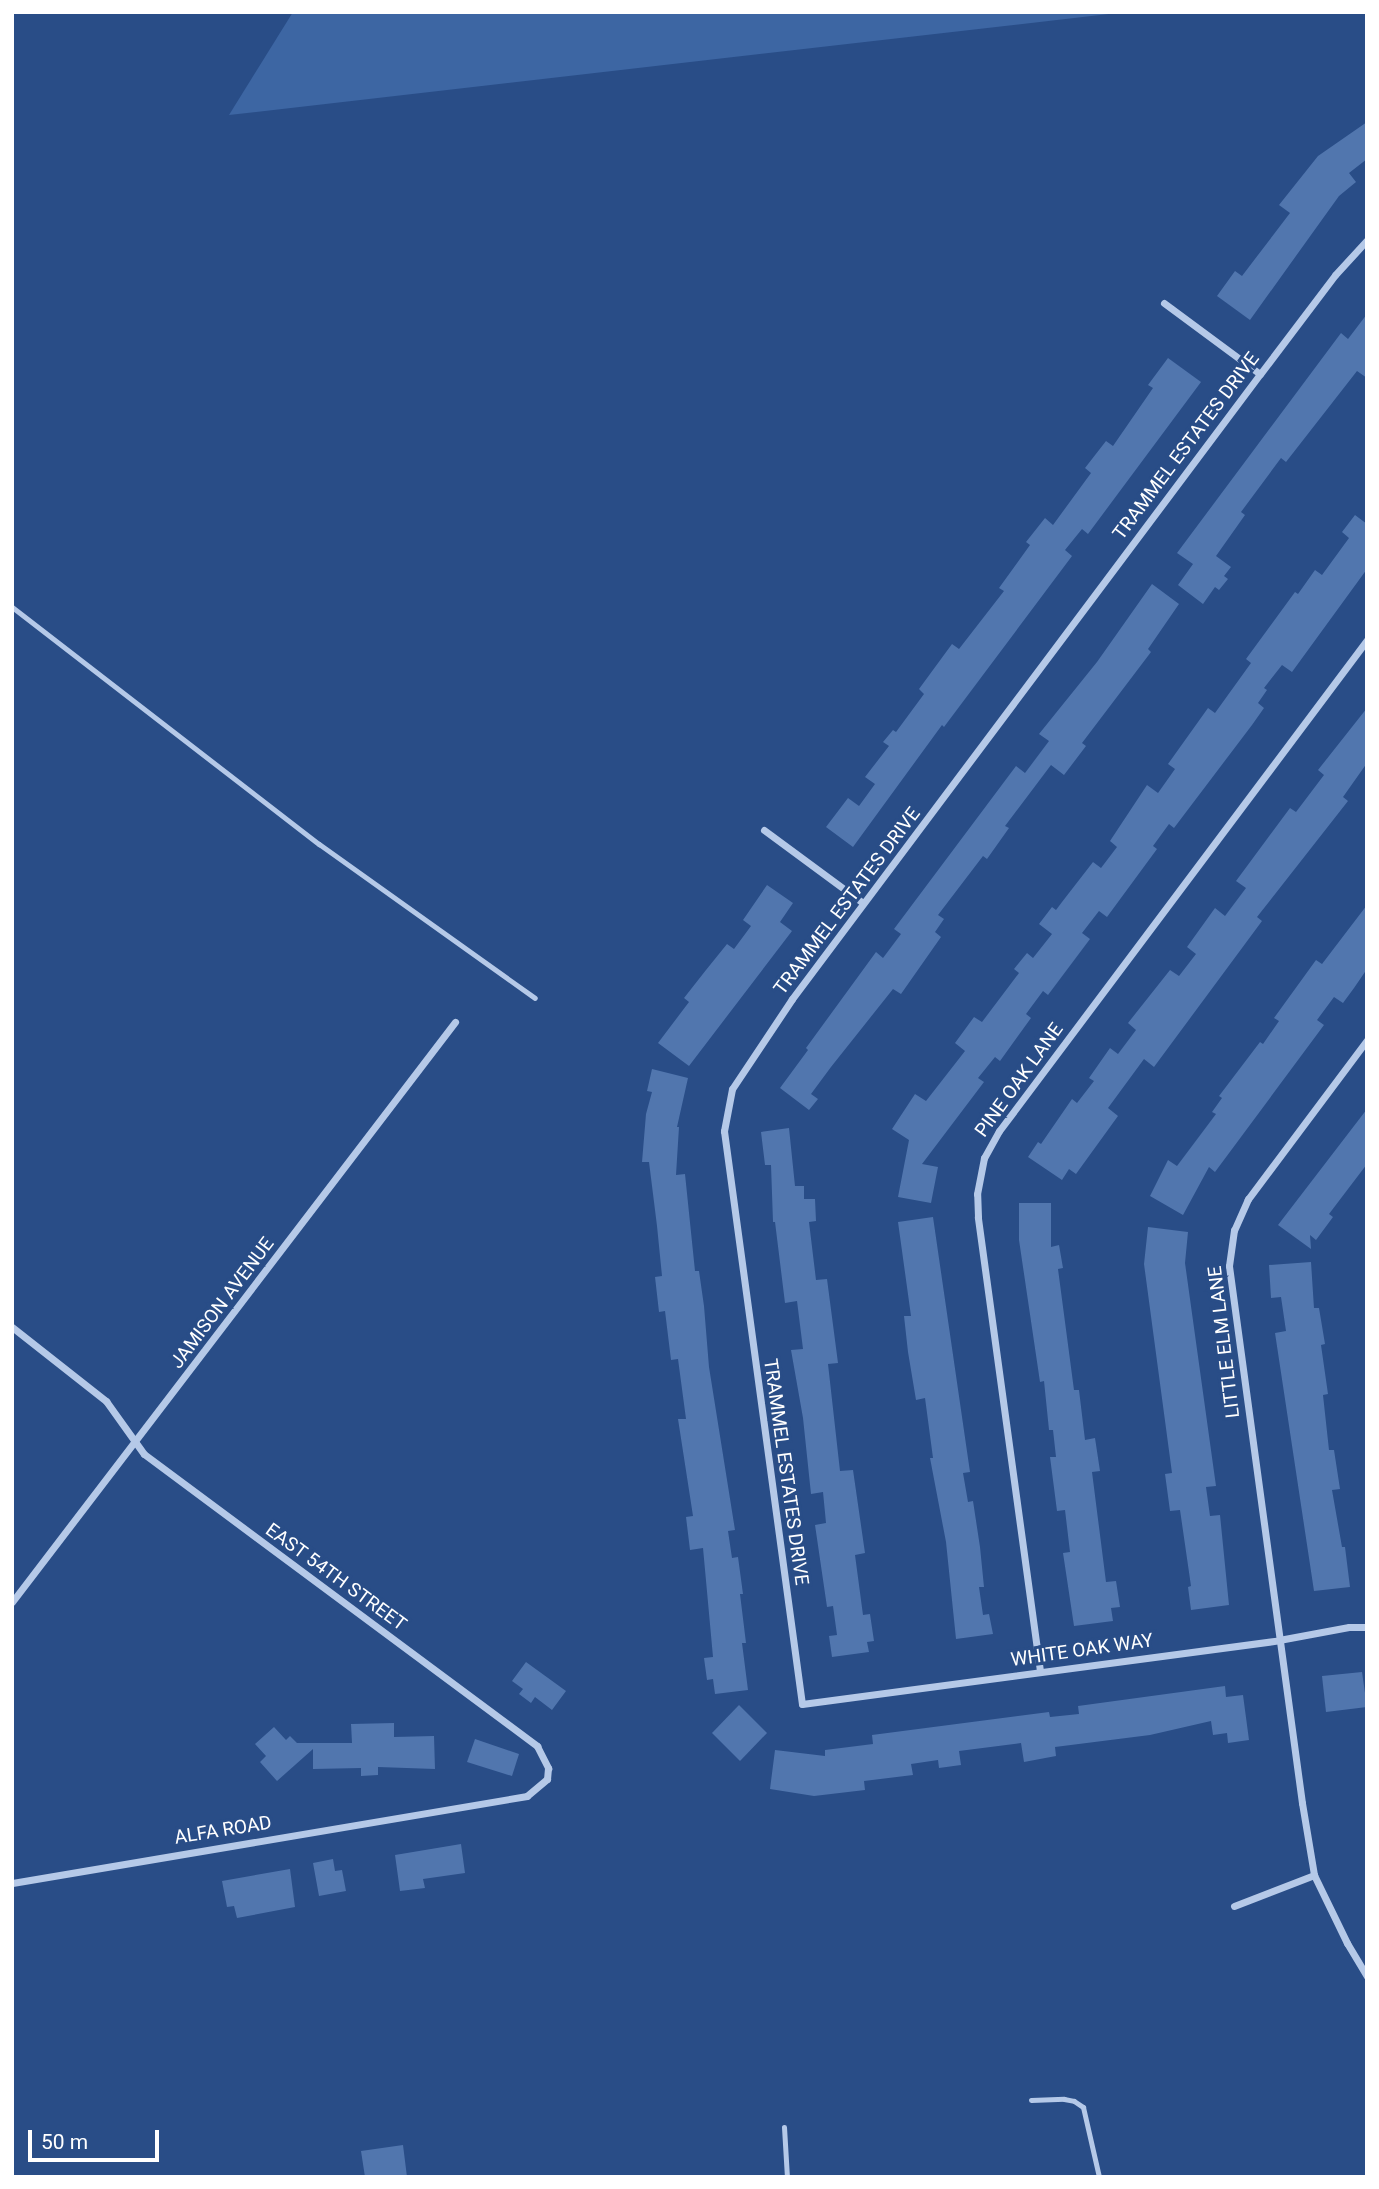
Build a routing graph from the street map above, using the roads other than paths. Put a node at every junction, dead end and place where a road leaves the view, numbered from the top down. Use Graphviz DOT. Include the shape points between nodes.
graph roads {
  1 [pos="1367,240"];
  2 [pos="1164,303"];
  3 [pos="1260,374"];
  4 [pos="12,607"];
  5 [pos="1367,640"];
  6 [pos="764,830"];
  7 [pos="863,903"];
  8 [pos="534,998"];
  9 [pos="455,1021"];
  10 [pos="1367,1040"];
  11 [pos="12,1327"];
  12 [pos="134,1444"];
  13 [pos="13,1600"];
  14 [pos="1367,1627"];
  15 [pos="1279,1640"];
  16 [pos="1040,1671"];
  17 [pos="802,1704"];
  18 [pos="440,1811"];
  19 [pos="1314,1875"];
  20 [pos="12,1883"];
  21 [pos="1234,1906"];
  22 [pos="1367,1976"];
  23 [pos="1031,2100"];
  24 [pos="783,2127"];
  25 [pos="787,2177"];
  26 [pos="1099,2177"];
  1 -- 3 [label="street, TRAMMEL ESTATES DRIVE"];
  2 -- 3 [label="street"];
  3 -- 7 [label="street, TRAMMEL ESTATES DRIVE"];
  4 -- 8 [label="lane" via="319,844"];
  5 -- 16 [label="street, PINE OAK LANE" via="999,1131 984,1158 978,1217"];
  6 -- 7 [label="street"];
  7 -- 17 [label="street, TRAMMEL ESTATES DRIVE" via="739,1076 725,1117"];
  9 -- 12 [label="street, JAMISON AVENUE"];
  10 -- 15 [label="street, LITTLE ELM LANE" via="1248,1199 1230,1250 1230,1289"];
  11 -- 12 [label="street, EAST 54TH STREET" via="106,1401"];
  12 -- 13 [label="street, JAMISON AVENUE"];
  12 -- 18 [label="street, EAST 54TH STREET" via="544,1755 547,1779 527,1796"];
  14 -- 15 [label="street, WHITE OAK WAY"];
  15 -- 16 [label="street, WHITE OAK WAY"];
  15 -- 19 [label="street, LITTLE ELM LANE"];
  16 -- 17 [label="street, WHITE OAK WAY"];
  18 -- 20 [label="street, ALFA ROAD"];
  19 -- 21 [label="street"];
  19 -- 22 [label="street, LITTLE ELM LANE"];
  23 -- 26 [label="lane" via="1064,2099 1083,2107"];
  24 -- 25 [label="lane"];
}
